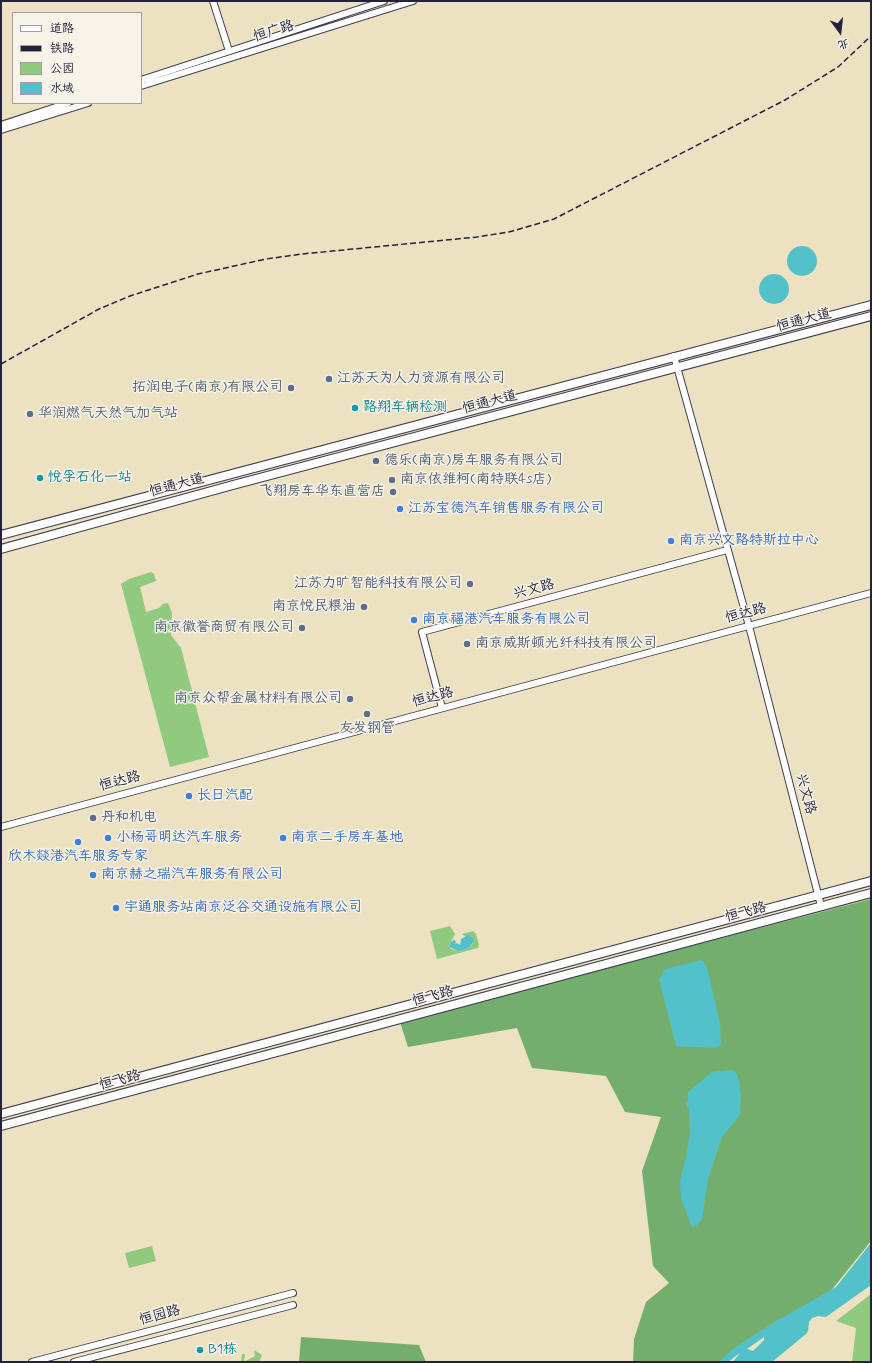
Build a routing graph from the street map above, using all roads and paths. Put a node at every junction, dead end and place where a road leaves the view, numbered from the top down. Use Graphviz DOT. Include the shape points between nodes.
graph roads {
  1 [pos="213,1"];
  2 [pos="384,1"];
  3 [pos="413,1"];
  4 [pos="229,51"];
  5 [pos="142,80"];
  6 [pos="142,86"];
  7 [pos="65,104"];
  8 [pos="85,104"];
  9 [pos="1,125"];
  10 [pos="1,130"];
  11 [pos="871,305"];
  12 [pos="871,316"];
  13 [pos="674,356"];
  14 [pos="677,368"];
  15 [pos="1,535"];
  16 [pos="1,549"];
  17 [pos="727,550"];
  18 [pos="871,592"];
  19 [pos="749,626"];
  20 [pos="442,708"];
  21 [pos="1,827"];
  22 [pos="871,881"];
  23 [pos="871,892"];
  24 [pos="818,895"];
  25 [pos="821,906"];
  26 [pos="1,1114"];
  27 [pos="1,1126"];
  28 [pos="293,1293"];
  29 [pos="293,1305"];
  30 [pos="136,1334"];
  31 [pos="139,1345"];
  32 [pos="32,1362"];
  33 [pos="74,1362"];
  1 -- 4 [label="street"];
  2 -- 4 [label="street, 恒广路"];
  3 -- 6 [label="street, 恒广路"];
  4 -- 5 [label="street, 恒广路"];
  7 -- 9 [label="street"];
  8 -- 10 [label="street"];
  11 -- 13 [label="main road, 恒通大道"];
  12 -- 14 [label="main road, 恒通大道"];
  13 -- 14 [label="street, 兴文路"];
  13 -- 15 [label="main road, 恒通大道"];
  14 -- 16 [label="main road, 恒通大道"];
  14 -- 17 [label="street, 兴文路"];
  17 -- 19 [label="street, 兴文路"];
  17 -- 20 [label="street, 兴文路" via="422,632"];
  18 -- 19 [label="street, 恒达路"];
  19 -- 20 [label="street, 恒达路"];
  19 -- 24 [label="street, 兴文路"];
  20 -- 21 [label="street, 恒达路"];
  22 -- 24 [label="main road, 恒飞路"];
  23 -- 25 [label="main road, 恒飞路"];
  24 -- 25 [label="street, 兴文路"];
  24 -- 26 [label="main road, 恒飞路"];
  25 -- 27 [label="main road, 恒飞路"];
  28 -- 30 [label="street, 恒园路"];
  29 -- 31 [label="street, 恒园路"];
  30 -- 31 [label="street"];
  30 -- 32 [label="street, 恒园路"];
  31 -- 33 [label="street, 恒园路"];
}
